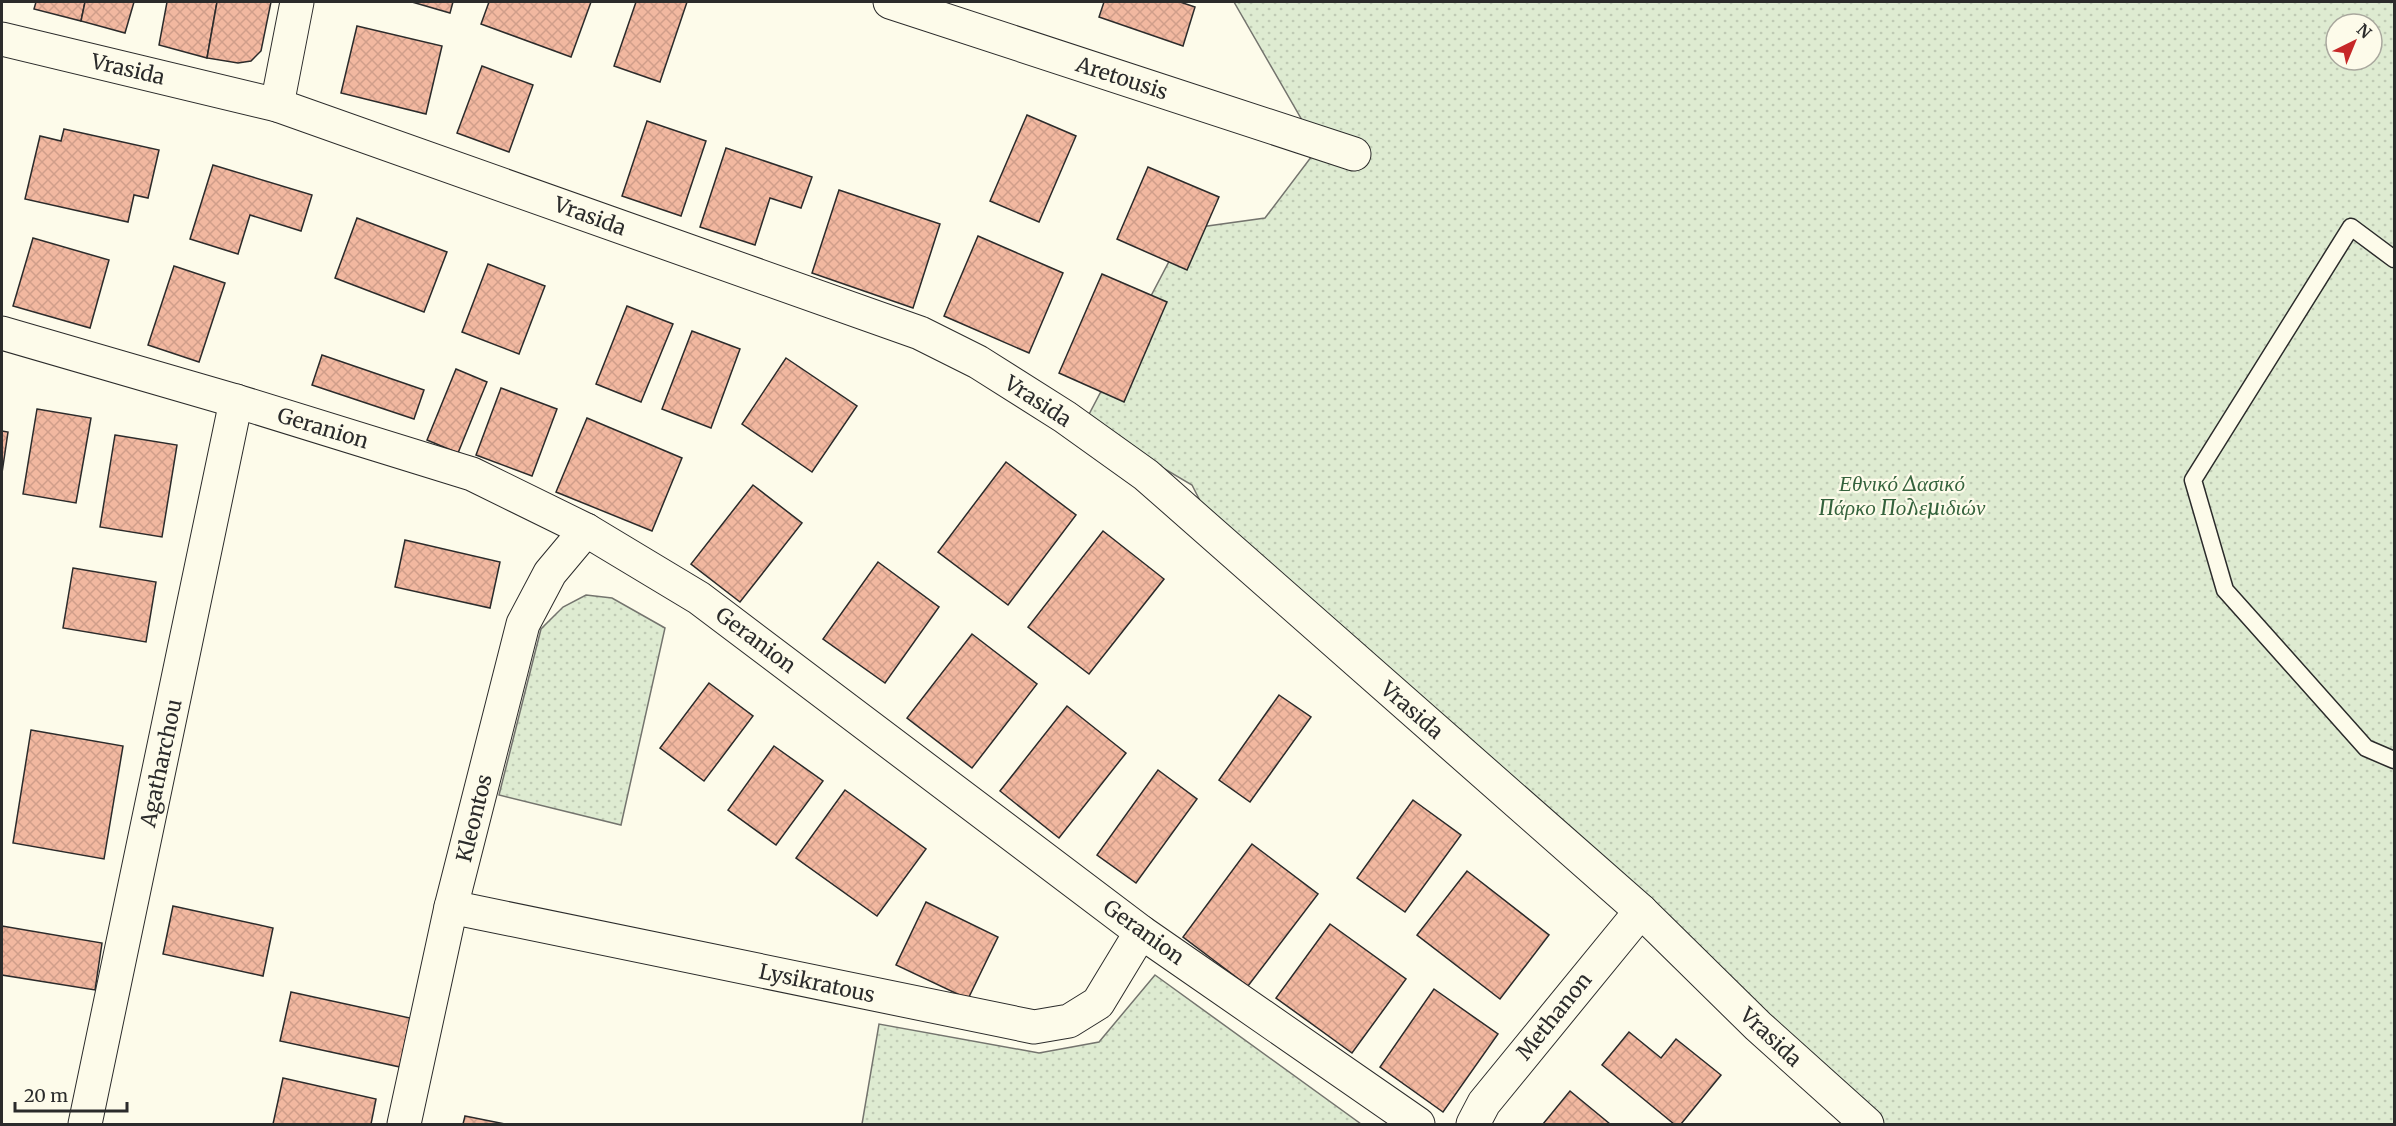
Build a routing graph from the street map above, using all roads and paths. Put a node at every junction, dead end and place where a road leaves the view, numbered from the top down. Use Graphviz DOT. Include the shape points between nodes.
graph roads {
  1 [pos="297,2"];
  2 [pos="890,2"];
  3 [pos="2,39"];
  4 [pos="277,105"];
  5 [pos="1354,154"];
  6 [pos="2394,259"];
  7 [pos="2,333"];
  8 [pos="236,401"];
  9 [pos="586,530"];
  10 [pos="2394,760"];
  11 [pos="451,907"];
  12 [pos="1641,911"];
  13 [pos="1141,932"];
  14 [pos="85,1125"];
  15 [pos="404,1125"];
  16 [pos="1418,1125"];
  17 [pos="1473,1125"];
  18 [pos="1867,1125"];
  1 -- 4 [label="street"];
  2 -- 5 [label="street, Aretousis"];
  3 -- 4 [label="street, Vrasida"];
  4 -- 12 [label="street, Vrasida" via="920,333 978,362 1146,475"];
  6 -- 10 [label="lane" via="2351,228 2193,480 2225,590 2366,748"];
  7 -- 8 [label="street, Geranion"];
  8 -- 9 [label="street, Geranion" via="472,474"];
  8 -- 14 [label="street, Agatharchou"];
  9 -- 11 [label="street, Kleontos" via="550,573 523,624"];
  9 -- 13 [label="street, Geranion" via="699,598"];
  11 -- 13 [label="street, Lysikratous" via="1034,1027 1069,1021 1098,1003"];
  11 -- 15 [label="street, Kleontos"];
  12 -- 17 [label="street, Methanon" via="1484,1103"];
  12 -- 18 [label="street, Vrasida" via="1758,1026"];
  13 -- 16 [label="street, Geranion"];
}
